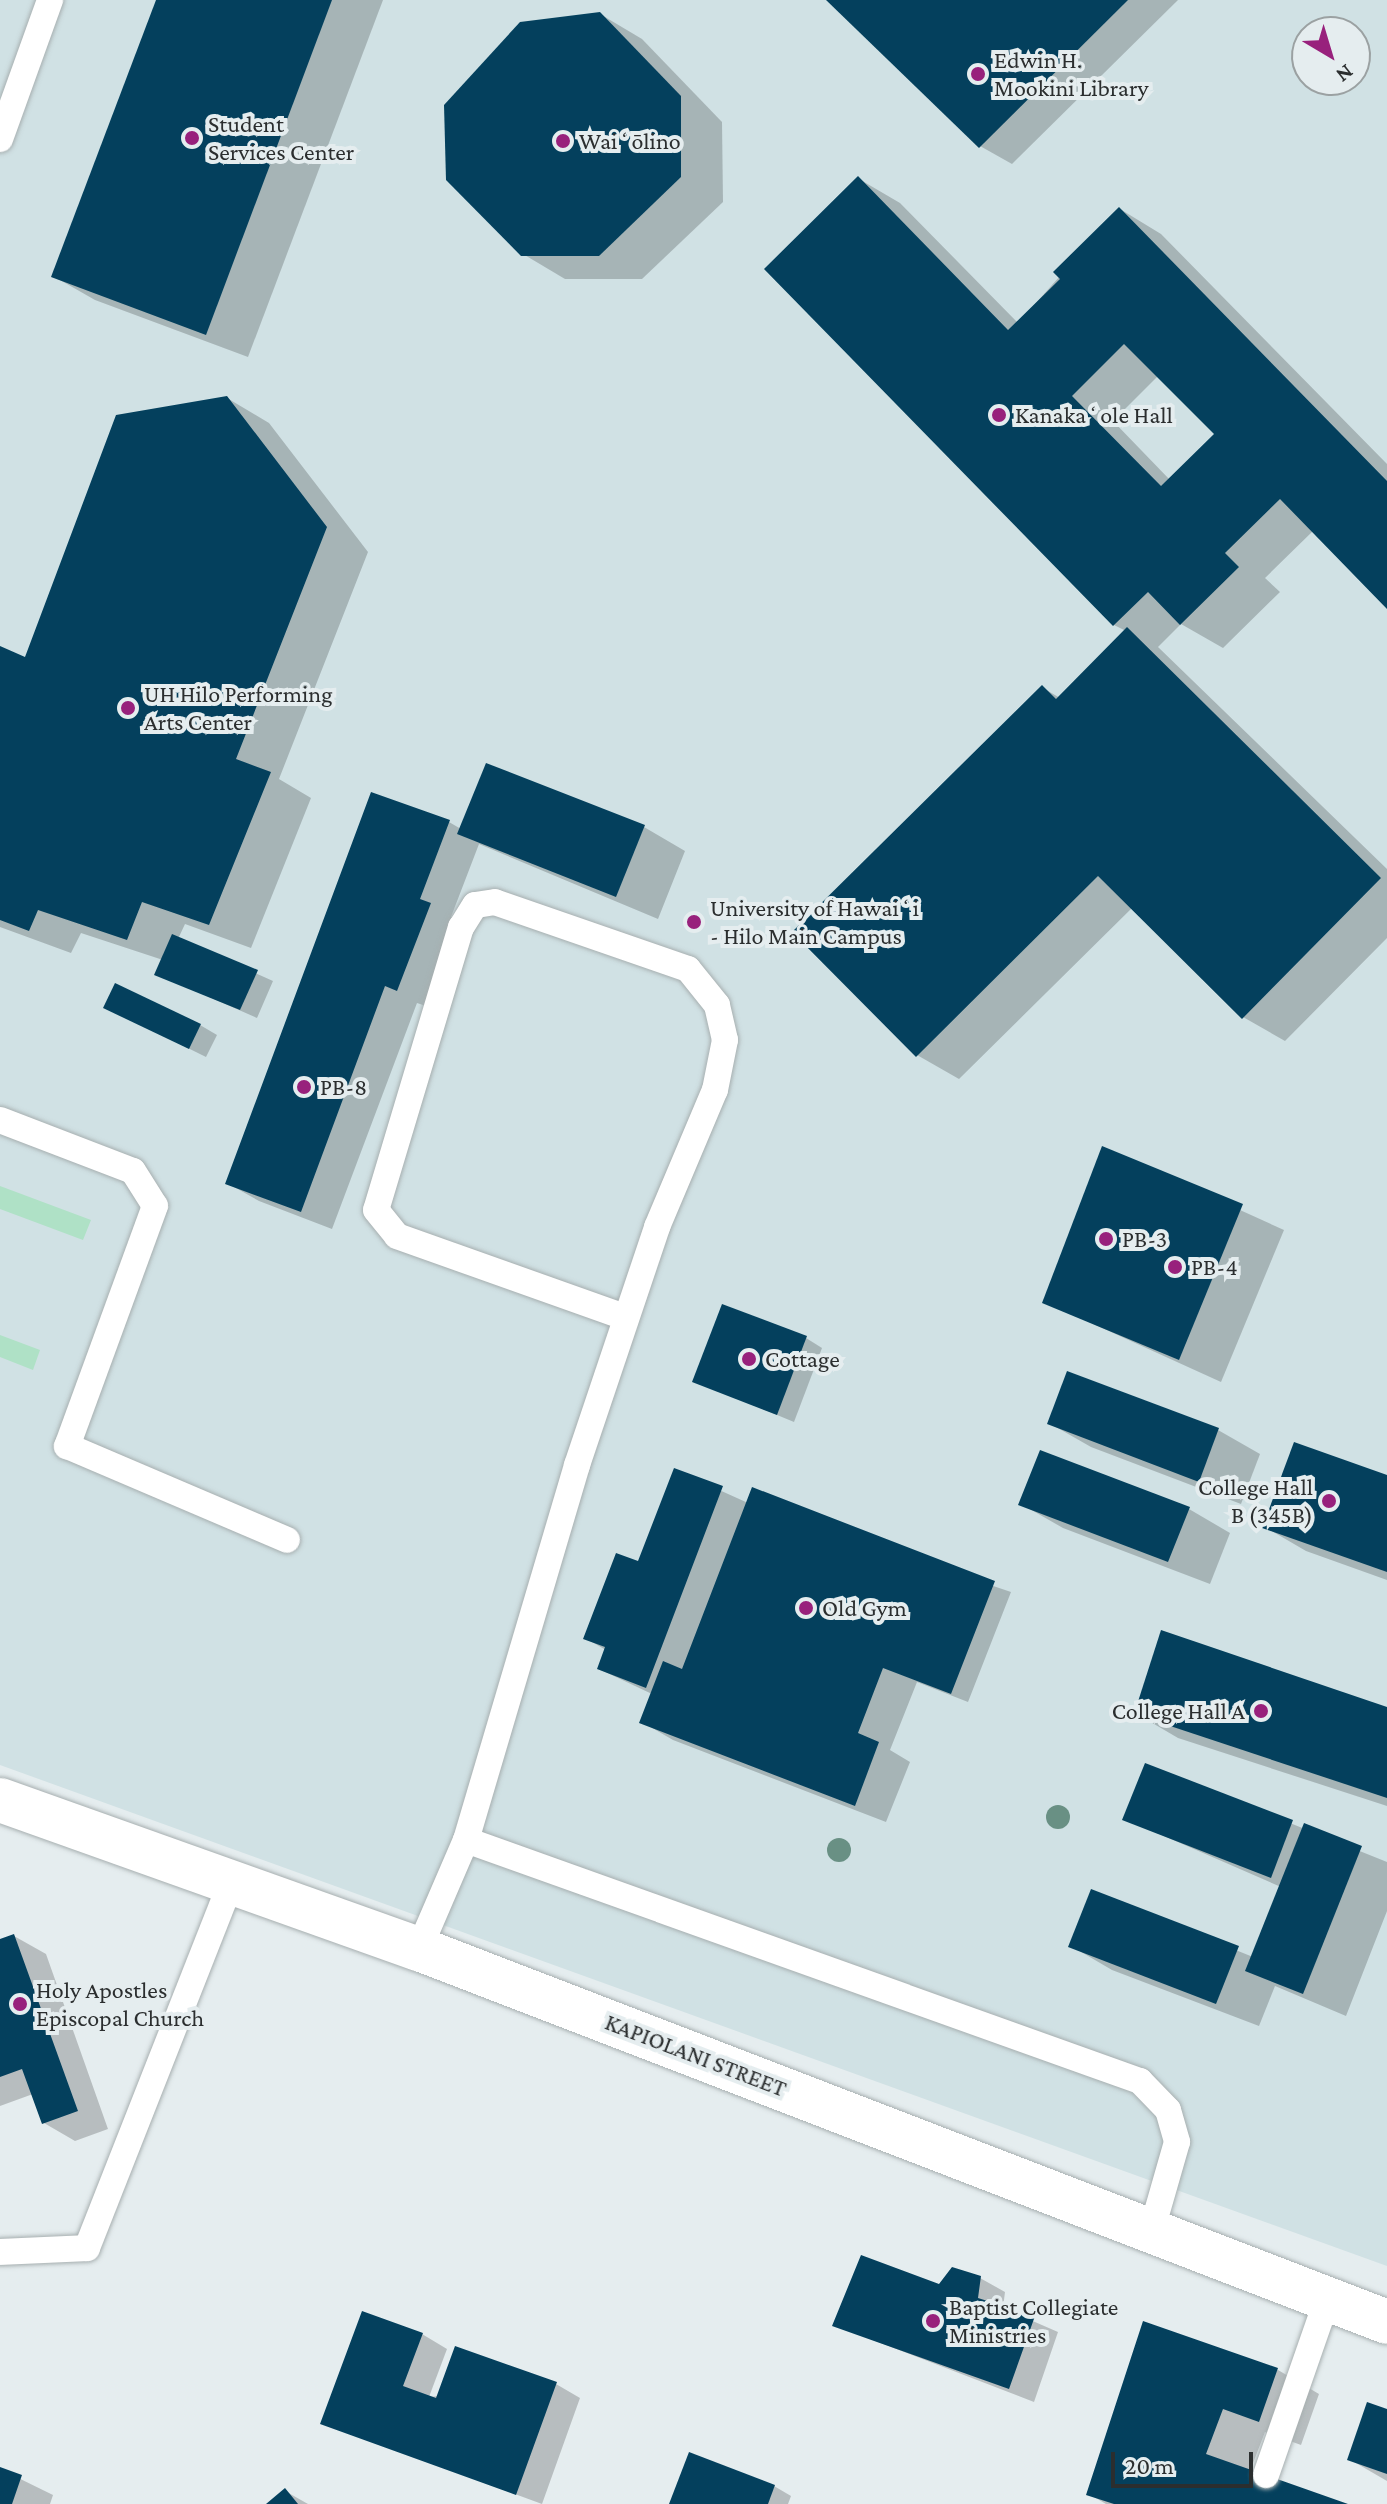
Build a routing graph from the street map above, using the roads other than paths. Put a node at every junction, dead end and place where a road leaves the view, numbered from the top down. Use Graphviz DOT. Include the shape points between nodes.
graph roads {
  1 [pos="50,0"];
  2 [pos="0,139"];
  3 [pos="0,1120"];
  4 [pos="625,1317"];
  5 [pos="287,1540"];
  6 [pos="0,1800"];
  7 [pos="466,1840"];
  8 [pos="231,1882"];
  9 [pos="419,1949"];
  10 [pos="1152,2229"];
  11 [pos="0,2252"];
  12 [pos="1327,2300"];
  13 [pos="1387,2322"];
  14 [pos="1266,2475"];
  1 -- 2 [label="lane"];
  3 -- 5 [label="lane" via="133,1171 155,1206 67,1446"];
  4 -- 4 [label="lane" via="715,1090 725,1040 717,1005 688,969 495,902 475,905 461,927 376,1210 397,1236"];
  4 -- 7 [label="lane"];
  6 -- 8 [label="street, KAPIOLANI STREET"];
  7 -- 9 [label="lane"];
  7 -- 10 [label="lane" via="1140,2081 1168,2110 1177,2142"];
  8 -- 9 [label="street, KAPIOLANI STREET"];
  8 -- 11 [label="lane" via="87,2248"];
  9 -- 10 [label="street, KAPIOLANI STREET"];
  10 -- 12 [label="street, KAPIOLANI STREET"];
  12 -- 13 [label="street, KAPIOLANI STREET"];
  12 -- 14 [label="lane"];
}
